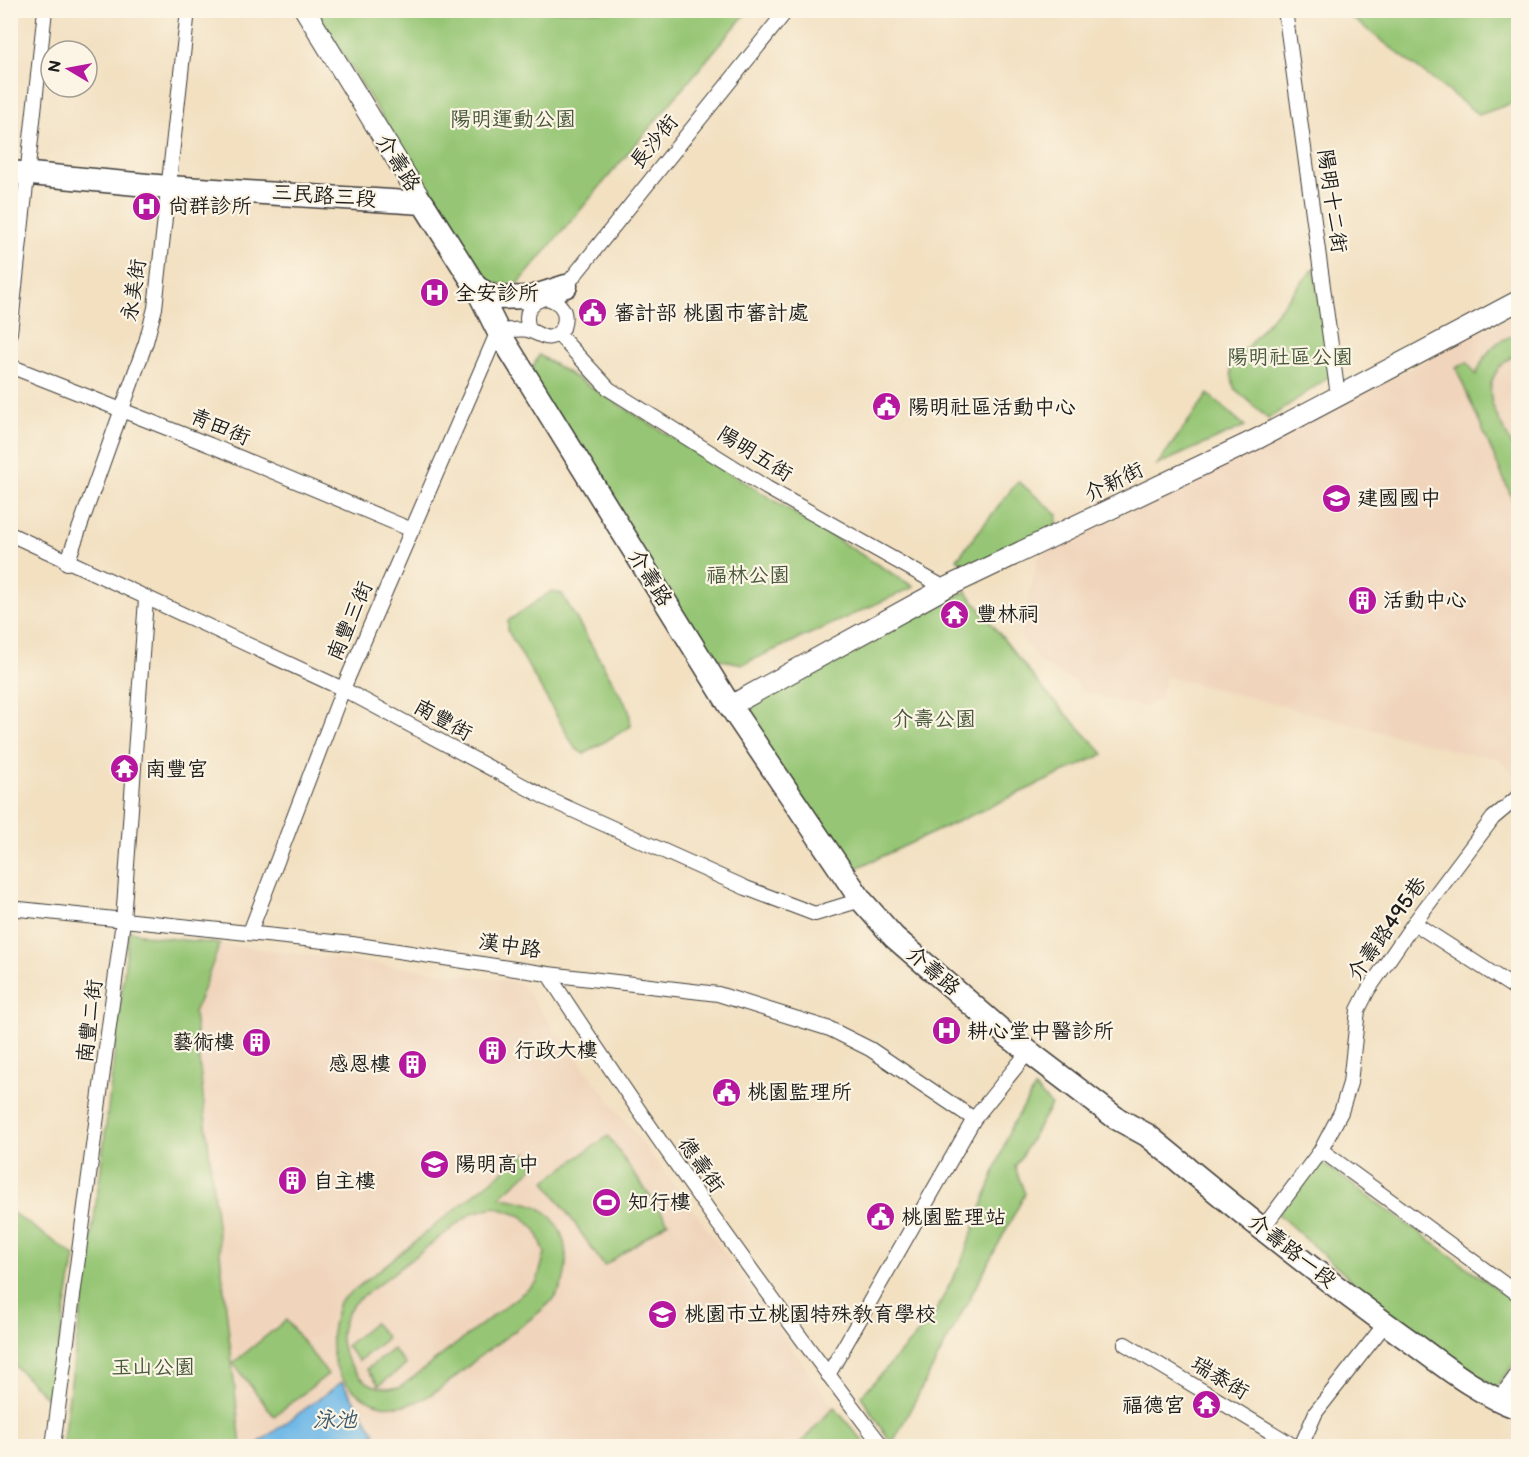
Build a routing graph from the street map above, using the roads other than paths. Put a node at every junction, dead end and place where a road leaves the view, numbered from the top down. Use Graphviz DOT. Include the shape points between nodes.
graph roads {
  1 [pos="45,10"];
  2 [pos="188,10"];
  3 [pos="305,10"];
  4 [pos="787,10"];
  5 [pos="1285,10"];
  6 [pos="18,173"];
  7 [pos="168,187"];
  8 [pos="423,202"];
  9 [pos="476,287"];
  10 [pos="560,293"];
  11 [pos="1518,301"];
  12 [pos="528,330"];
  13 [pos="498,331"];
  14 [pos="10,333"];
  15 [pos="558,334"];
  16 [pos="10,366"];
  17 [pos="1338,396"];
  18 [pos="122,409"];
  19 [pos="412,530"];
  20 [pos="10,534"];
  21 [pos="67,562"];
  22 [pos="945,588"];
  23 [pos="146,598"];
  24 [pos="343,689"];
  25 [pos="730,706"];
  26 [pos="1518,797"];
  27 [pos="861,900"];
  28 [pos="10,908"];
  29 [pos="123,921"];
  30 [pos="1414,923"];
  31 [pos="250,932"];
  32 [pos="548,974"];
  33 [pos="1518,990"];
  34 [pos="1029,1051"];
  35 [pos="1071,1084"];
  36 [pos="974,1119"];
  37 [pos="1321,1150"];
  38 [pos="1262,1229"];
  39 [pos="1518,1294"];
  40 [pos="1385,1324"];
  41 [pos="1125,1344"];
  42 [pos="1518,1373"];
  43 [pos="828,1375"];
  44 [pos="1508,1404"];
  45 [pos="53,1446"];
  46 [pos="882,1446"];
  47 [pos="1294,1446"];
  48 [pos="1301,1446"];
  1 -- 6 [label="street"];
  2 -- 7 [label="street, 永美街"];
  3 -- 8 [label="street, 介壽路"];
  4 -- 10 [label="street, 長沙街"];
  5 -- 17 [label="street, 陽明十二街"];
  6 -- 7 [label="main road, 三民路三段"];
  6 -- 14 [label="street"];
  7 -- 8 [label="main road, 三民路三段"];
  7 -- 18 [label="street, 永美街" via="155,308"];
  8 -- 9 [label="main road, 介壽路"];
  9 -- 10 [label="main road" via="495,298"];
  9 -- 13 [label="main road, 介壽路"];
  10 -- 12 [label="street" via="531,305 527,313"];
  10 -- 15 [label="street" via="566,320"];
  11 -- 17 [label="street, 介新街"];
  12 -- 13 [label="street"];
  12 -- 15 [label="street" via="543,338"];
  13 -- 19 [label="street, 南豐三街"];
  13 -- 25 [label="main road, 介壽路"];
  15 -- 22 [label="street, 陽明五街" via="609,389 767,488"];
  16 -- 18 [label="street, 青田街"];
  17 -- 22 [label="street, 介新街"];
  18 -- 19 [label="street, 青田街"];
  18 -- 21 [label="street, 永美街"];
  19 -- 24 [label="street, 南豐三街"];
  20 -- 21 [label="street, 南豐街"];
  21 -- 23 [label="street, 南豐街"];
  22 -- 25 [label="street, 介新街"];
  23 -- 24 [label="street, 南豐街"];
  23 -- 29 [label="street, 南豐二街"];
  24 -- 27 [label="street, 南豐街" via="548,800 746,888 815,914"];
  24 -- 31 [label="street, 南豐三街"];
  25 -- 27 [label="main road, 介壽路"];
  26 -- 30 [label="street, 介壽路495巷" via="1492,818"];
  27 -- 34 [label="main road, 介壽路" via="894,937"];
  28 -- 29 [label="street, 漢中路"];
  29 -- 31 [label="street, 漢中路"];
  29 -- 45 [label="street, 南豐二街"];
  30 -- 33 [label="street"];
  30 -- 37 [label="street, 介壽路495巷" via="1358,1010 1350,1083 1341,1112"];
  31 -- 32 [label="street, 漢中路"];
  32 -- 36 [label="street, 漢中路" via="718,994 792,1016 870,1049"];
  32 -- 43 [label="street, 德壽街" via="616,1080"];
  34 -- 35 [label="main road, 介壽路"];
  34 -- 36 [label="street"];
  35 -- 38 [label="main road, 介壽路一段" via="1147,1136"];
  36 -- 43 [label="street"];
  37 -- 38 [label="street, 介壽路495巷"];
  37 -- 39 [label="street"];
  38 -- 40 [label="main road, 介壽路一段"];
  40 -- 44 [label="main road, 介壽路一段" via="1465,1382"];
  40 -- 48 [label="street" via="1316,1412"];
  41 -- 47 [label="street, 瑞泰街"];
  42 -- 44 [label="street"];
  43 -- 46 [label="street, 德壽街"];
}
